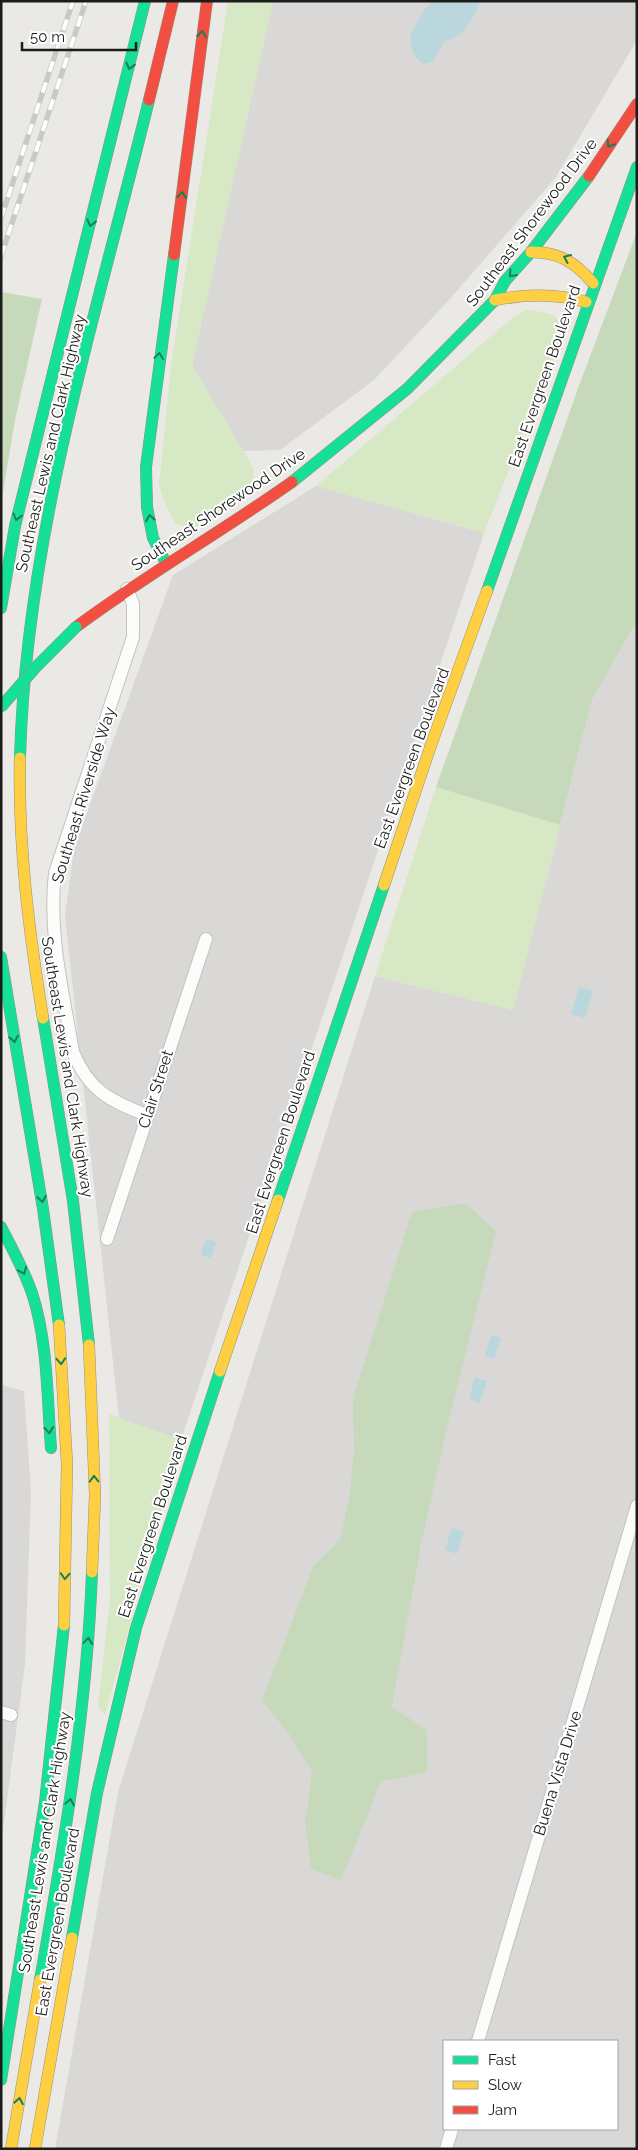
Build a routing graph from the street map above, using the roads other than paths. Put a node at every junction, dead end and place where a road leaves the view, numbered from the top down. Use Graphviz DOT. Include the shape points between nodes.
graph roads {
  1 [pos="146,1"];
  2 [pos="173,1"];
  3 [pos="207,1"];
  4 [pos="637,104"];
  5 [pos="637,167"];
  6 [pos="531,252"];
  7 [pos="593,283"];
  8 [pos="495,300"];
  9 [pos="586,302"];
  10 [pos="166,563"];
  11 [pos="126,589"];
  12 [pos="1,608"];
  13 [pos="1,707"];
  14 [pos="206,939"];
  15 [pos="1,957"];
  16 [pos="146,1115"];
  17 [pos="1,1228"];
  18 [pos="107,1239"];
  19 [pos="52,1458"];
  20 [pos="54,1492"];
  21 [pos="637,1506"];
  22 [pos="66,1552"];
  23 [pos="478,2040"];
  24 [pos="1,2080"];
  25 [pos="452,2130"];
  26 [pos="11,2149"];
  27 [pos="35,2149"];
  28 [pos="446,2149"];
  1 -- 12 [label="main road, Southeast Lewis and Clark Highway, one-way" via="15,526"];
  26 -- 2 [label="main road, Southeast Lewis and Clark Highway, one-way" via="72,1794 92,1594 94,1494 93,1403 82,1263 34,970 20,814 20,734 36,571 57,471"];
  10 -- 3 [label="main road, one-way" via="153,538 146,467"];
  4 -- 6 [label="main road, Southeast Shorewood Drive, one-way" via="595,168"];
  5 -- 7 [label="main road, East Evergreen Boulevard"];
  7 -- 6 [label="main road, one-way" via="570,258"];
  6 -- 8 [label="main road, Southeast Shorewood Drive, one-way" via="506,281"];
  7 -- 9 [label="main road, East Evergreen Boulevard"];
  8 -- 9 [label="main road" via="522,294 542,294 567,296"];
  8 -- 10 [label="main road, Southeast Shorewood Drive" via="407,389 332,452 226,528"];
  9 -- 27 [label="main road, East Evergreen Boulevard" via="479,618 431,745 136,1628 97,1793"];
  10 -- 11 [label="main road, Southeast Shorewood Drive"];
  11 -- 13 [label="main road, Southeast Shorewood Drive, bridge" via="76,627"];
  11 -- 16 [label="street, Southeast Riverside Way" via="133,604 133,637 55,873 52,901 72,1052 92,1086 113,1101"];
  14 -- 16 [label="street, Clair Street"];
  15 -- 22 [label="main road, Southeast Lewis and Clark Highway, one-way" via="56,1298 65,1431"];
  16 -- 18 [label="street, Clair Street"];
  17 -- 19 [label="main road, one-way" via="17,1256 32,1295 42,1350"];
  20 -- 22 [label="main road"];
  21 -- 23 [label="street, Buena Vista Drive"];
  22 -- 24 [label="main road, Southeast Lewis and Clark Highway, one-way" via="55,1720 28,1919"];
  25 -- 28 [label="street"];
}
